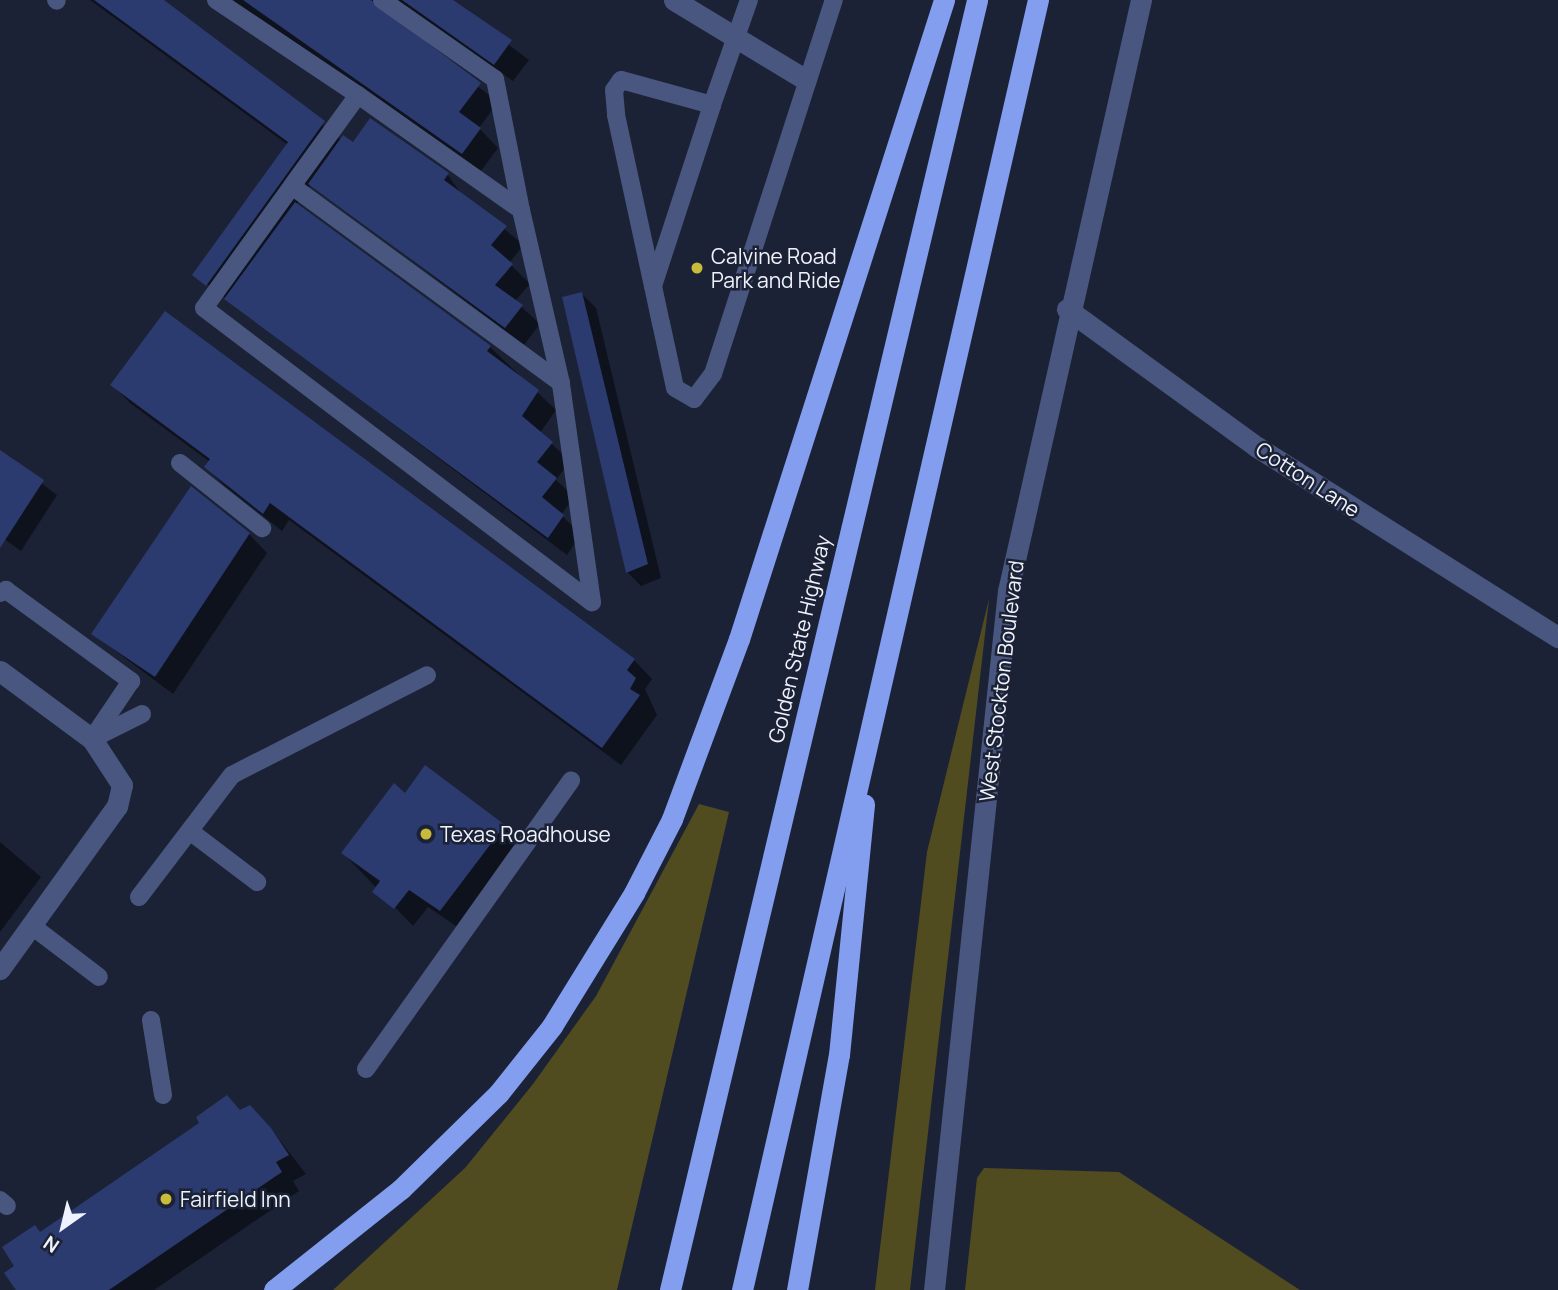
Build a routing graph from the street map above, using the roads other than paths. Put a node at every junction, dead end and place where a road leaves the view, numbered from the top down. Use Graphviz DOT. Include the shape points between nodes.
graph roads {
  1 [pos="216,0"];
  2 [pos="382,0"];
  3 [pos="674,0"];
  4 [pos="748,0"];
  5 [pos="834,0"];
  6 [pos="944,0"];
  7 [pos="977,0"];
  8 [pos="1038,0"];
  9 [pos="1141,0"];
  10 [pos="736,37"];
  11 [pos="806,80"];
  12 [pos="358,95"];
  13 [pos="712,104"];
  14 [pos="292,186"];
  15 [pos="521,210"];
  16 [pos="653,286"];
  17 [pos="1068,309"];
  18 [pos="561,383"];
  19 [pos="180,463"];
  20 [pos="262,528"];
  21 [pos="0,593"];
  22 [pos="1558,638"];
  23 [pos="0,671"];
  24 [pos="427,675"];
  25 [pos="142,715"];
  26 [pos="873,717"];
  27 [pos="92,738"];
  28 [pos="570,780"];
  29 [pos="191,832"];
  30 [pos="257,882"];
  31 [pos="139,897"];
  32 [pos="32,926"];
  33 [pos="0,969"];
  34 [pos="99,977"];
  35 [pos="151,1020"];
  36 [pos="366,1069"];
  37 [pos="163,1095"];
  38 [pos="274,1290"];
  39 [pos="670,1290"];
  40 [pos="741,1290"];
  41 [pos="797,1290"];
  42 [pos="934,1290"];
  1 -- 12 [label="lane"];
  2 -- 15 [label="lane" via="495,79"];
  3 -- 10 [label="street"];
  4 -- 10 [label="lane"];
  5 -- 11 [label="lane"];
  6 -- 38 [label="highway" via="735,651 672,819 634,893 552,1026 498,1094 401,1189"];
  7 -- 39 [label="highway, Golden State Highway"];
  8 -- 26 [label="highway"];
  9 -- 17 [label="street, West Stockton Boulevard"];
  10 -- 11 [label="street"];
  10 -- 13 [label="lane"];
  11 -- 16 [label="lane" via="702,396 675,388"];
  12 -- 14 [label="lane"];
  12 -- 15 [label="lane"];
  13 -- 16 [label="lane"];
  13 -- 16 [label="lane" via="621,80 614,90"];
  14 -- 18 [label="lane"];
  14 -- 18 [label="lane" via="204,307 592,602"];
  15 -- 18 [label="lane"];
  17 -- 22 [label="street, Cotton Lane" via="1257,447"];
  17 -- 42 [label="street, West Stockton Boulevard" via="1008,591"];
  19 -- 20 [label="lane"];
  21 -- 27 [label="lane" via="6,590 131,681"];
  23 -- 27 [label="street"];
  24 -- 29 [label="lane" via="232,775"];
  25 -- 27 [label="lane"];
  26 -- 40 [label="highway"];
  26 -- 41 [label="highway" via="839,1055"];
  27 -- 32 [label="street" via="122,785 117,806"];
  28 -- 36 [label="lane"];
  29 -- 30 [label="lane"];
  29 -- 31 [label="lane"];
  32 -- 33 [label="street"];
  32 -- 34 [label="lane"];
  35 -- 37 [label="lane"];
}
